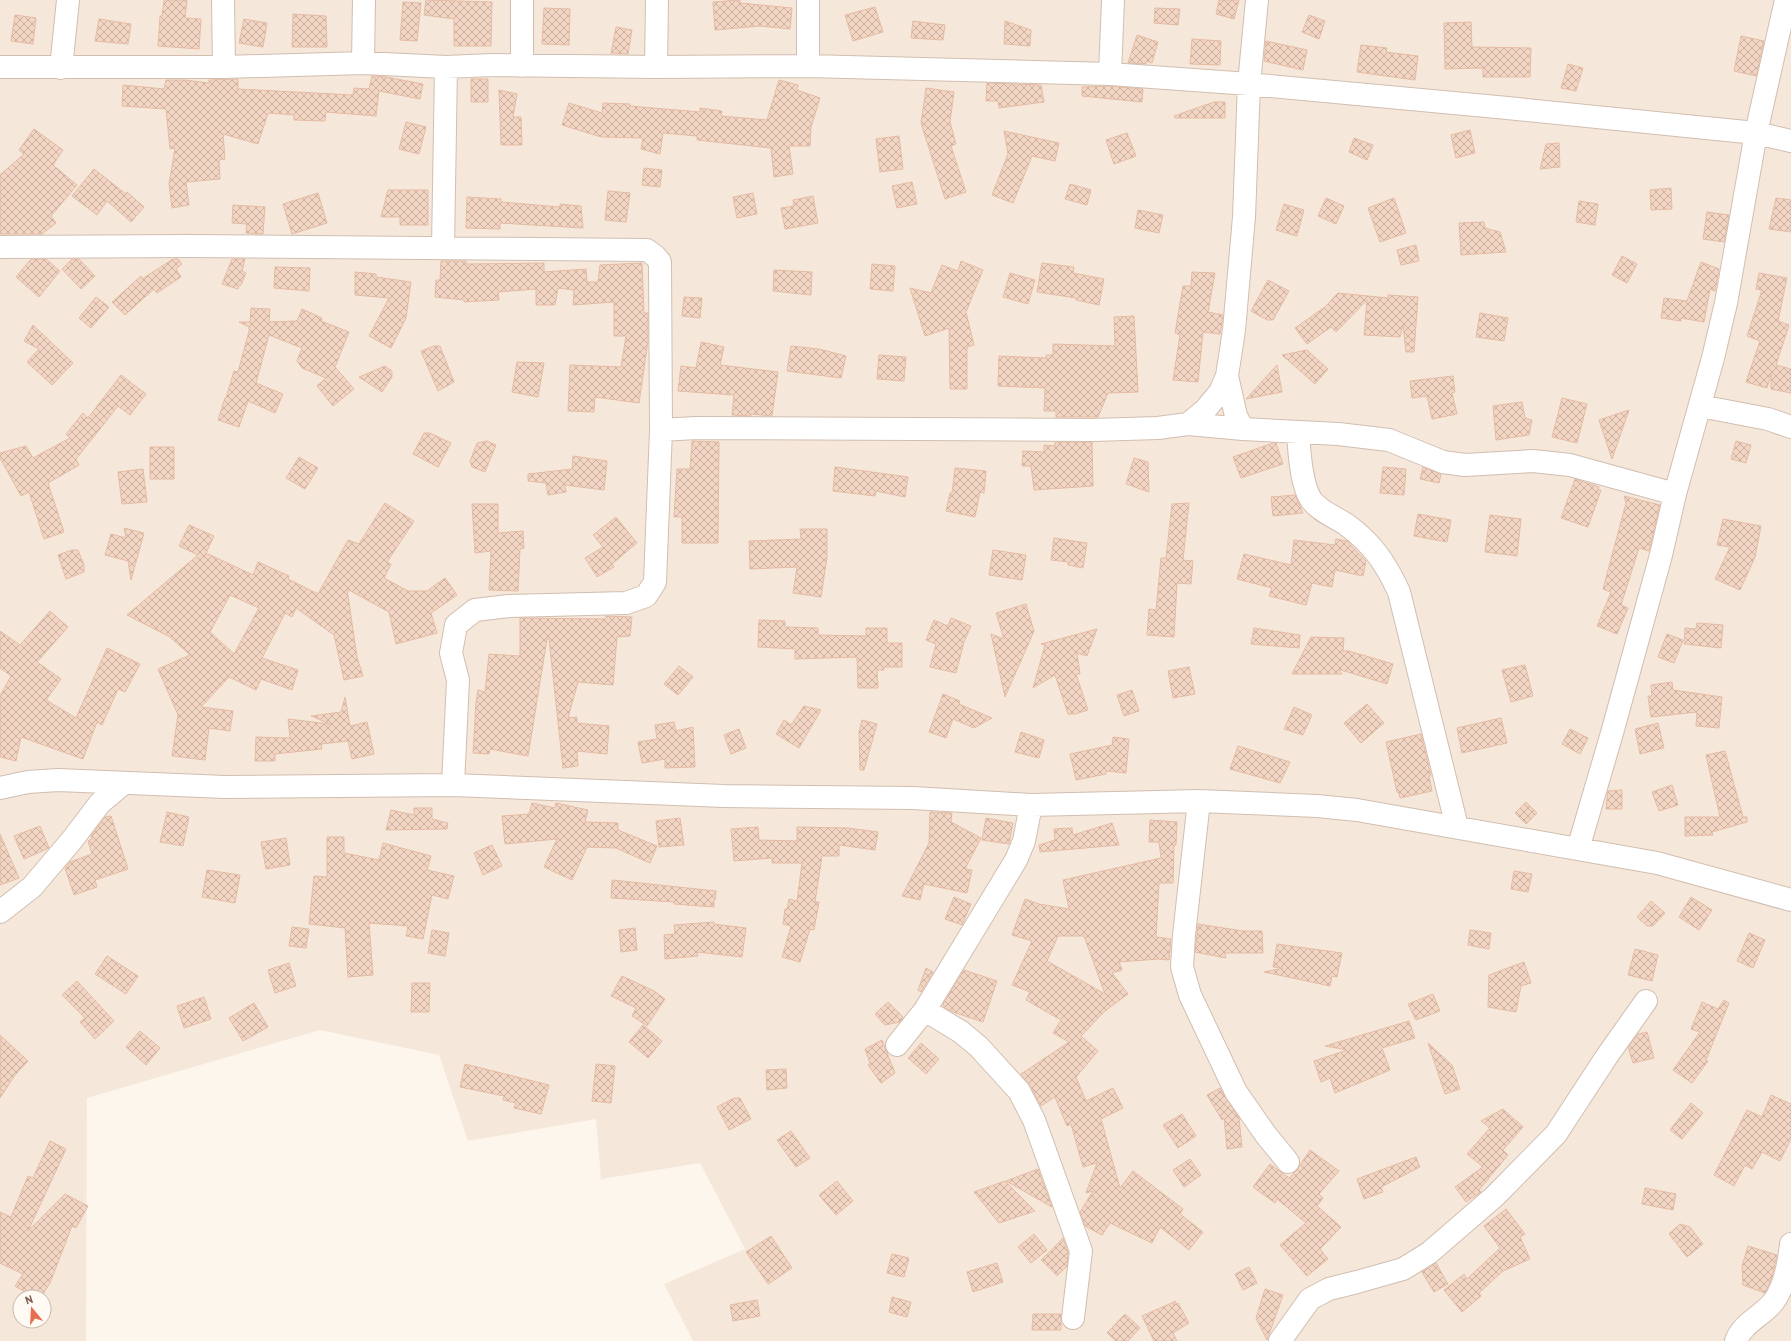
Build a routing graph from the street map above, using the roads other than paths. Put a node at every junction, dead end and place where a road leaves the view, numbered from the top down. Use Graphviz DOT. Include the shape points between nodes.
graph roads {
  1 [pos="68,0"];
  2 [pos="223,0"];
  3 [pos="364,0"];
  4 [pos="522,0"];
  5 [pos="657,0"];
  6 [pos="808,0"];
  7 [pos="1113,0"];
  8 [pos="1257,0"];
  9 [pos="1786,0"];
  10 [pos="362,63"];
  11 [pos="224,66"];
  12 [pos="522,66"];
  13 [pos="808,66"];
  14 [pos="0,67"];
  15 [pos="446,67"];
  16 [pos="656,67"];
  17 [pos="61,68"];
  18 [pos="1110,74"];
  19 [pos="1249,84"];
  20 [pos="1756,133"];
  21 [pos="1791,141"];
  22 [pos="0,248"];
  23 [pos="443,248"];
  24 [pos="1227,376"];
  25 [pos="1700,406"];
  26 [pos="1188,424"];
  27 [pos="1791,427"];
  28 [pos="1243,429"];
  29 [pos="661,430"];
  30 [pos="1298,432"];
  31 [pos="1675,494"];
  32 [pos="124,783"];
  33 [pos="453,785"];
  34 [pos="0,788"];
  35 [pos="1199,801"];
  36 [pos="1031,805"];
  37 [pos="1457,827"];
  38 [pos="1578,849"];
  39 [pos="1791,900"];
  40 [pos="0,912"];
  41 [pos="1646,1001"];
  42 [pos="925,1010"];
  43 [pos="897,1045"];
  44 [pos="1288,1162"];
  45 [pos="1791,1244"];
  46 [pos="1073,1318"];
  47 [pos="1280,1341"];
  48 [pos="1736,1341"];
  1 -- 17 [label="street"];
  2 -- 11 [label="street"];
  3 -- 10 [label="street"];
  4 -- 12 [label="street"];
  5 -- 16 [label="street"];
  6 -- 13 [label="street"];
  7 -- 18 [label="street"];
  8 -- 19 [label="street"];
  9 -- 20 [label="street"];
  10 -- 11 [label="street"];
  10 -- 15 [label="street"];
  11 -- 17 [label="street"];
  12 -- 15 [label="street"];
  12 -- 16 [label="street"];
  13 -- 16 [label="street"];
  13 -- 18 [label="street"];
  14 -- 17 [label="street"];
  15 -- 23 [label="street"];
  18 -- 19 [label="street"];
  19 -- 20 [label="street"];
  19 -- 24 [label="street" via="1244,217 1234,330"];
  20 -- 21 [label="street"];
  20 -- 25 [label="street" via="1726,303"];
  22 -- 23 [label="street"];
  23 -- 29 [label="street" via="647,250 655,256 660,262"];
  24 -- 26 [label="street" via="1220,392 1205,410"];
  24 -- 28 [label="street" via="1236,416"];
  25 -- 27 [label="street" via="1768,418"];
  25 -- 31 [label="street"];
  26 -- 28 [label="street"];
  26 -- 29 [label="street" via="1158,428 1093,430"];
  28 -- 30 [label="street"];
  29 -- 33 [label="street" via="655,582 646,596 626,603 508,606 475,610 456,625 451,653 458,680"];
  30 -- 31 [label="street" via="1389,440 1443,462 1464,464 1533,461 1570,465"];
  30 -- 37 [label="street" via="1300,468 1311,500 1366,541 1386,564 1399,592"];
  31 -- 38 [label="street" via="1661,555"];
  32 -- 33 [label="street" via="225,787"];
  32 -- 34 [label="street" via="58,780 28,782"];
  32 -- 40 [label="street" via="100,803 32,887"];
  33 -- 36 [label="street" via="724,796 913,798"];
  35 -- 36 [label="street"];
  35 -- 37 [label="street" via="1357,810"];
  35 -- 44 [label="street" via="1182,967 1190,995 1236,1092"];
  36 -- 42 [label="street" via="1024,841 1016,860"];
  37 -- 38 [label="street"];
  38 -- 39 [label="street" via="1657,864"];
  41 -- 47 [label="street" via="1556,1134 1495,1196 1429,1253 1403,1269 1329,1288 1310,1299"];
  42 -- 43 [label="street"];
  42 -- 46 [label="street" via="961,1032 979,1047 1018,1092 1034,1120 1081,1251"];
  45 -- 48 [label="street" via="1788,1262 1775,1300 1746,1325"];
}
